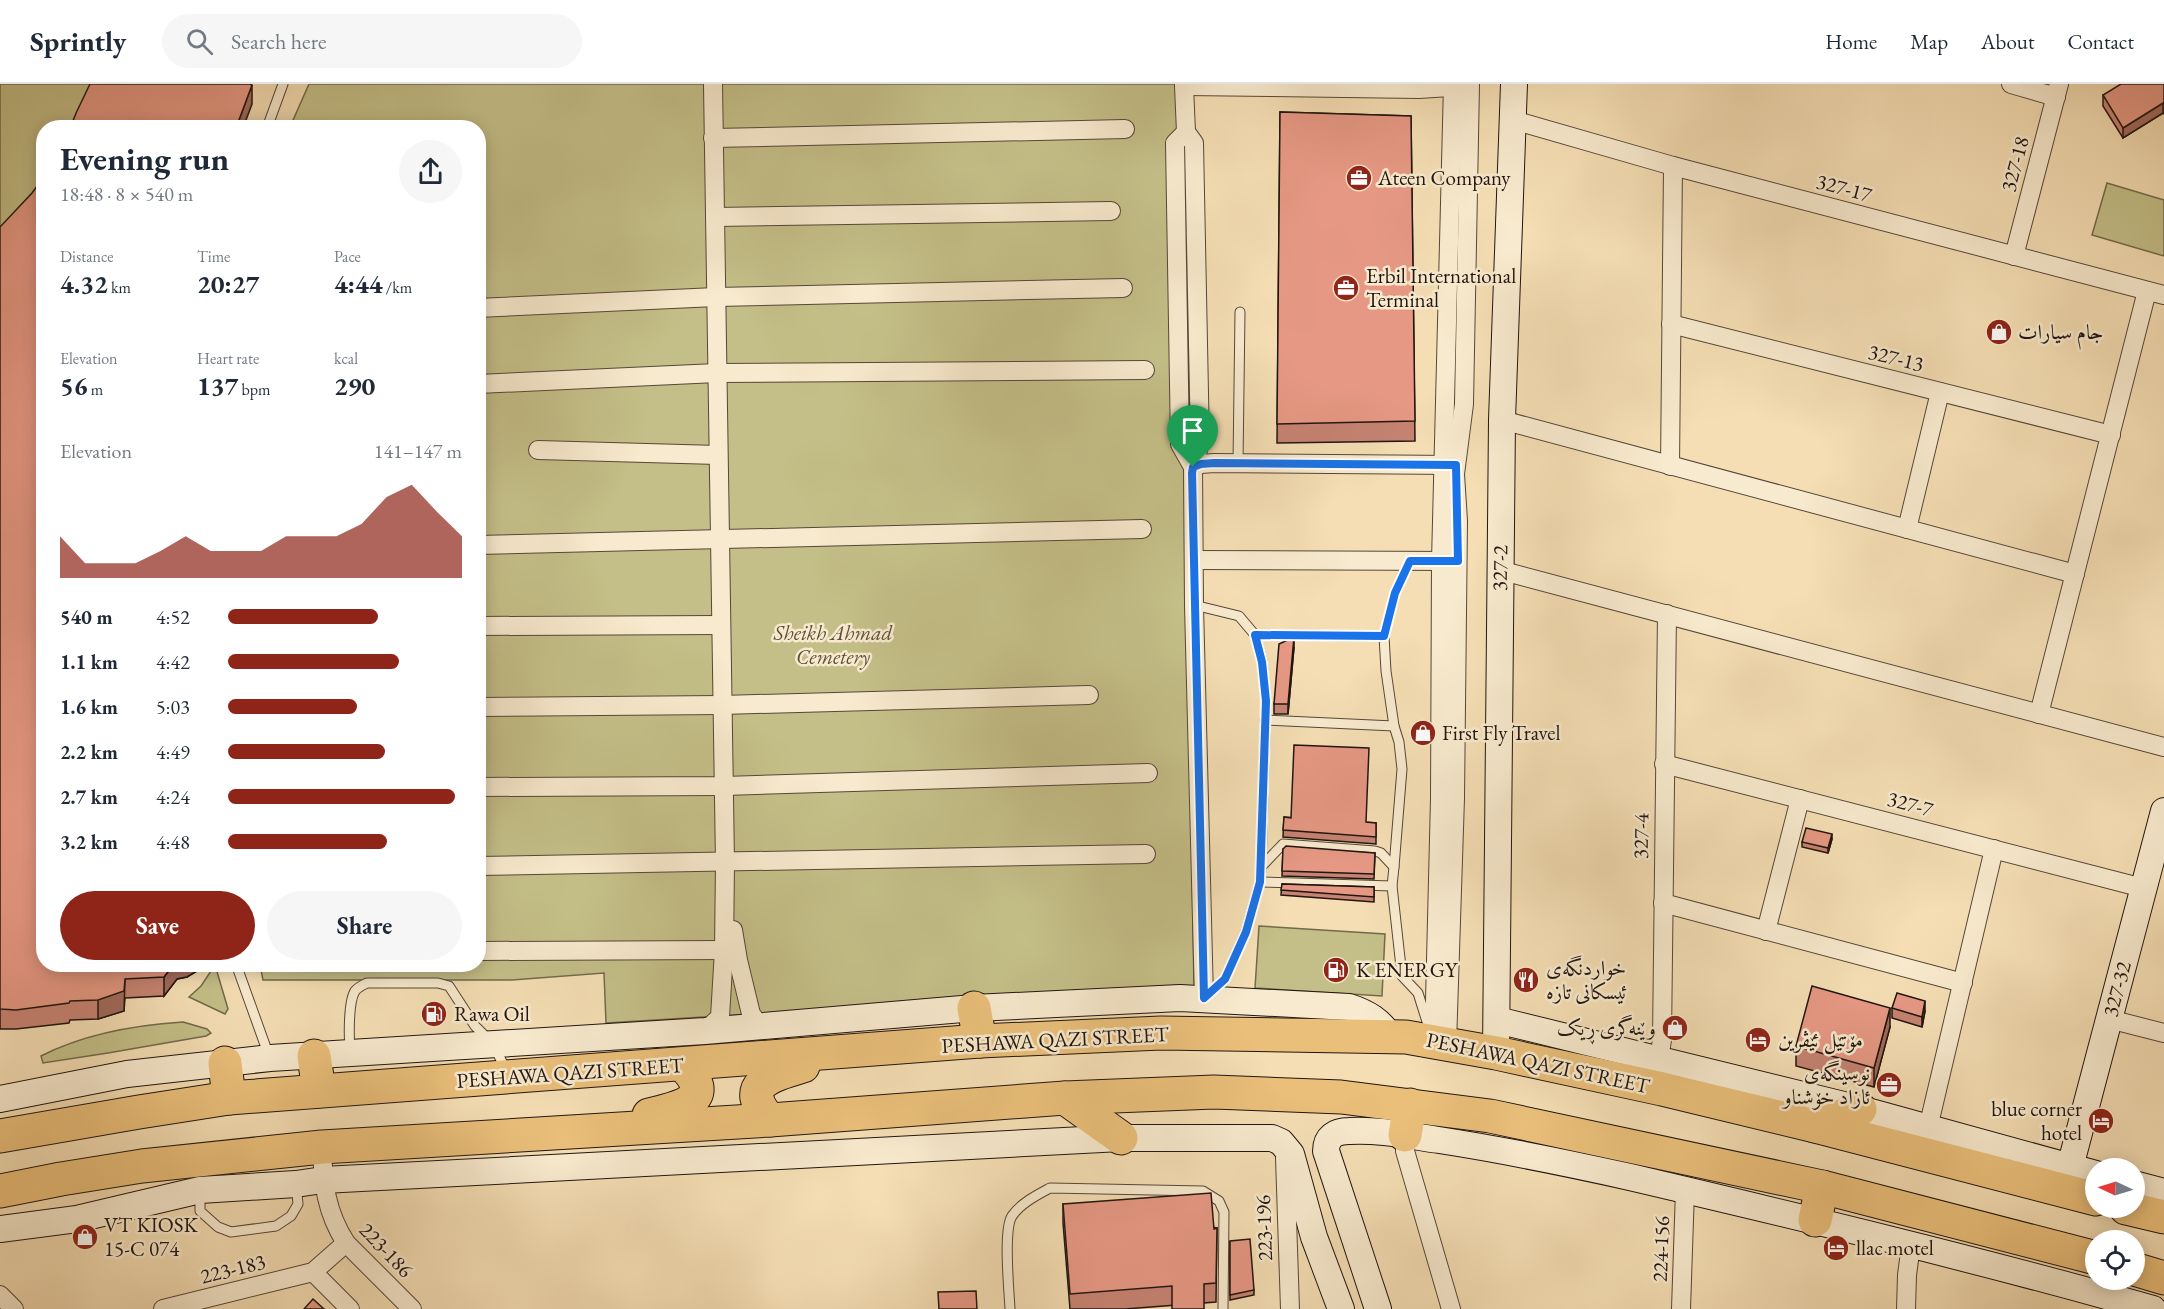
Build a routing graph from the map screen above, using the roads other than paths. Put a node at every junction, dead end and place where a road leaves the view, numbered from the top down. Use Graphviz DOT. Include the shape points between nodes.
graph roads {
  1 [pos="283,84"];
  2 [pos="712,84"];
  3 [pos="1514,84"];
  4 [pos="2011,84"];
  5 [pos="1184,85"];
  6 [pos="1268,85"];
  7 [pos="1346,85"];
  8 [pos="1461,85"];
  9 [pos="1419,86"];
  10 [pos="2057,90"];
  11 [pos="270,120"];
  12 [pos="1513,120"];
  13 [pos="1125,129"];
  14 [pos="713,138"];
  15 [pos="1673,166"];
  16 [pos="1111,211"];
  17 [pos="715,217"];
  18 [pos="2014,256"];
  19 [pos="1123,288"];
  20 [pos="2156,293"];
  21 [pos="716,297"];
  22 [pos="486,308"];
  23 [pos="1240,312"];
  24 [pos="1671,324"];
  25 [pos="1145,370"];
  26 [pos="717,373"];
  27 [pos="486,384"];
  28 [pos="1940,392"];
  29 [pos="1502,420"];
  30 [pos="2110,435"];
  31 [pos="538,450"];
  32 [pos="718,455"];
  33 [pos="1238,463"];
  34 [pos="1450,465"];
  35 [pos="1670,466"];
  36 [pos="1193,467"];
  37 [pos="1142,529"];
  38 [pos="1907,529"];
  39 [pos="720,538"];
  40 [pos="486,545"];
  41 [pos="1194,560"];
  42 [pos="1410,561"];
  43 [pos="1449,561"];
  44 [pos="1500,570"];
  45 [pos="2075,574"];
  46 [pos="1194,604"];
  47 [pos="1667,614"];
  48 [pos="721,625"];
  49 [pos="486,626"];
  50 [pos="1255,635"];
  51 [pos="1384,636"];
  52 [pos="1089,695"];
  53 [pos="722,705"];
  54 [pos="486,707"];
  55 [pos="2039,714"];
  56 [pos="1265,720"];
  57 [pos="1394,726"];
  58 [pos="2164,747"];
  59 [pos="1664,764"];
  60 [pos="1148,773"];
  61 [pos="724,786"];
  62 [pos="486,787"];
  63 [pos="1800,799"];
  64 [pos="2164,811"];
  65 [pos="1994,849"];
  66 [pos="1146,854"];
  67 [pos="725,863"];
  68 [pos="486,866"];
  69 [pos="1261,867"];
  70 [pos="1394,867"];
  71 [pos="1260,882"];
  72 [pos="1392,886"];
  73 [pos="2144,888"];
  74 [pos="1663,903"];
  75 [pos="1766,931"];
  76 [pos="724,950"];
  77 [pos="486,951"];
  78 [pos="239,972"];
  79 [pos="1963,983"];
  80 [pos="1204,998"];
  81 [pos="974,1008"];
  82 [pos="2109,1019"];
  83 [pos="1497,1020"];
  84 [pos="761,1027"];
  85 [pos="705,1031"];
  86 [pos="2164,1034"];
  87 [pos="1391,1037"];
  88 [pos="980,1041"];
  89 [pos="1440,1043"];
  90 [pos="493,1044"];
  91 [pos="860,1052"];
  92 [pos="351,1053"];
  93 [pos="1496,1053"];
  94 [pos="314,1056"];
  95 [pos="270,1058"];
  96 [pos="1659,1059"];
  97 [pos="225,1063"];
  98 [pos="682,1065"];
  99 [pos="509,1076"];
  100 [pos="319,1092"];
  101 [pos="229,1098"];
  102 [pos="1065,1098"];
  103 [pos="0,1099"];
  104 [pos="1860,1109"];
  105 [pos="770,1120"];
  106 [pos="1408,1120"];
  107 [pos="1815,1126"];
  108 [pos="1928,1128"];
  109 [pos="571,1133"];
  110 [pos="0,1136"];
  111 [pos="1121,1138"];
  112 [pos="1284,1145"];
  113 [pos="322,1147"];
  114 [pos="2070,1167"];
  115 [pos="2085,1171"];
  116 [pos="323,1180"];
  117 [pos="296,1184"];
  118 [pos="1822,1187"];
  119 [pos="2145,1187"];
  120 [pos="200,1190"];
  121 [pos="1685,1190"];
  122 [pos="0,1191"];
  123 [pos="2164,1192"];
  124 [pos="2085,1196"];
  125 [pos="2145,1212"];
  126 [pos="2164,1217"];
  127 [pos="1815,1220"];
  128 [pos="0,1229"];
  129 [pos="346,1243"];
  130 [pos="1911,1245"];
  131 [pos="2085,1255"];
  132 [pos="313,1272"];
  133 [pos="2145,1272"];
  134 [pos="2164,1278"];
  135 [pos="0,1295"];
  136 [pos="206,1304"];
  137 [pos="2147,1308"];
  138 [pos="14,1309"];
  139 [pos="163,1309"];
  140 [pos="350,1309"];
  141 [pos="412,1309"];
  142 [pos="1010,1309"];
  143 [pos="1223,1309"];
  144 [pos="1290,1309"];
  145 [pos="1341,1309"];
  146 [pos="1378,1309"];
  147 [pos="1451,1309"];
  148 [pos="1681,1309"];
  149 [pos="1906,1309"];
  1 -- 11 [label="lane"];
  2 -- 14 [label="street"];
  3 -- 12 [label="street, 327-2"];
  4 -- 10 [label="street"];
  5 -- 6 [label="street"];
  5 -- 36 [label="street" via="1186,132 1175,143 1180,444"];
  6 -- 7 [label="street"];
  7 -- 9 [label="street"];
  8 -- 9 [label="street"];
  8 -- 34 [label="street"];
  10 -- 18 [label="street, 327-18"];
  12 -- 15 [label="street, 327-17"];
  12 -- 29 [label="street, 327-2"];
  13 -- 14 [label="street"];
  14 -- 17 [label="street"];
  15 -- 18 [label="street, 327-17"];
  15 -- 24 [label="street"];
  16 -- 17 [label="street"];
  17 -- 21 [label="street"];
  18 -- 20 [label="street, 327-17"];
  19 -- 21 [label="street"];
  20 -- 30 [label="street"];
  21 -- 22 [label="street"];
  21 -- 26 [label="street"];
  23 -- 33 [label="lane"];
  24 -- 28 [label="street, 327-13"];
  24 -- 35 [label="street"];
  25 -- 26 [label="street"];
  26 -- 27 [label="street"];
  26 -- 32 [label="street"];
  28 -- 30 [label="street, 327-13"];
  28 -- 38 [label="street"];
  29 -- 35 [label="street"];
  29 -- 44 [label="street, 327-2"];
  30 -- 45 [label="street"];
  31 -- 32 [label="street"];
  32 -- 39 [label="street"];
  33 -- 34 [label="street"];
  33 -- 36 [label="street"];
  34 -- 43 [label="street"];
  35 -- 38 [label="street"];
  36 -- 41 [label="street"];
  37 -- 39 [label="street"];
  38 -- 45 [label="street"];
  39 -- 40 [label="street"];
  39 -- 48 [label="street"];
  41 -- 42 [label="street"];
  41 -- 46 [label="street"];
  42 -- 43 [label="street"];
  42 -- 51 [label="lane" via="1395,593"];
  43 -- 89 [label="street" via="1455,798"];
  44 -- 47 [label="street"];
  44 -- 83 [label="street, 327-2"];
  45 -- 55 [label="street"];
  46 -- 50 [label="lane" via="1239,616"];
  46 -- 80 [label="street"];
  47 -- 55 [label="street"];
  47 -- 59 [label="street, 327-4"];
  48 -- 49 [label="street"];
  48 -- 53 [label="street"];
  50 -- 51 [label="lane"];
  50 -- 56 [label="lane" via="1262,662"];
  51 -- 57 [label="lane"];
  52 -- 53 [label="street"];
  53 -- 54 [label="street"];
  53 -- 61 [label="street"];
  55 -- 58 [label="street"];
  56 -- 57 [label="lane"];
  56 -- 69 [label="lane"];
  57 -- 70 [label="lane" via="1402,769"];
  59 -- 63 [label="street, 327-7"];
  59 -- 74 [label="street, 327-4"];
  60 -- 61 [label="street"];
  61 -- 62 [label="street"];
  61 -- 67 [label="street"];
  63 -- 65 [label="street, 327-7"];
  63 -- 75 [label="street"];
  64 -- 73 [label="street, 327-32"];
  65 -- 73 [label="street, 327-7"];
  65 -- 79 [label="street"];
  66 -- 67 [label="street"];
  67 -- 68 [label="street"];
  67 -- 76 [label="street"];
  67 -- 84 [label="street" via="738,960 752,1014"];
  69 -- 70 [label="lane" via="1283,844 1381,852"];
  69 -- 71 [label="lane"];
  70 -- 72 [label="lane"];
  71 -- 72 [label="lane"];
  71 -- 80 [label="lane" via="1246,932 1225,979"];
  72 -- 89 [label="lane" via="1402,975 1418,993"];
  73 -- 82 [label="street, 327-32"];
  74 -- 75 [label="street"];
  74 -- 96 [label="street, 327-4"];
  75 -- 79 [label="street"];
  76 -- 77 [label="street"];
  76 -- 85 [label="street" via="720,1017"];
  78 -- 95 [label="lane"];
  79 -- 108 [label="street"];
  80 -- 81 [label="street"];
  80 -- 87 [label="street" via="1349,1007 1372,1016"];
  81 -- 84 [label="street"];
  81 -- 88 [label="highway"];
  82 -- 86 [label="street"];
  82 -- 114 [label="street, 327-32"];
  83 -- 93 [label="street, 327-2"];
  83 -- 96 [label="street"];
  84 -- 85 [label="street"];
  85 -- 90 [label="street"];
  87 -- 88 [label="highway, PESHAWA QAZI STREET" via="1161,1034"];
  87 -- 89 [label="highway, PESHAWA QAZI STREET"];
  88 -- 91 [label="highway, PESHAWA QAZI STREET"];
  89 -- 93 [label="highway, PESHAWA QAZI STREET"];
  90 -- 92 [label="street"];
  90 -- 92 [label="lane" via="475,1026 449,986 367,983 354,993"];
  90 -- 99 [label="lane"];
  91 -- 98 [label="highway, PESHAWA QAZI STREET"];
  91 -- 105 [label="highway" via="774,1074 761,1082 757,1101"];
  92 -- 94 [label="street"];
  93 -- 107 [label="highway, PESHAWA QAZI STREET"];
  94 -- 95 [label="street"];
  94 -- 100 [label="highway"];
  95 -- 97 [label="street"];
  96 -- 104 [label="street"];
  97 -- 101 [label="highway"];
  97 -- 103 [label="street" via="127,1074"];
  98 -- 99 [label="highway, PESHAWA QAZI STREET"];
  98 -- 109 [label="highway" via="696,1083 691,1102"];
  99 -- 100 [label="highway, PESHAWA QAZI STREET"];
  100 -- 101 [label="highway, PESHAWA QAZI STREET"];
  101 -- 110 [label="highway, PESHAWA QAZI STREET"];
  102 -- 105 [label="highway"];
  102 -- 106 [label="highway" via="1214,1092 1341,1097"];
  102 -- 111 [label="highway"];
  104 -- 107 [label="highway"];
  104 -- 108 [label="street"];
  105 -- 109 [label="highway"];
  106 -- 118 [label="highway" via="1490,1116"];
  106 -- 121 [label="street" via="1516,1152"];
  106 -- 146 [label="street" via="1350,1130 1330,1137 1326,1144"];
  106 -- 147 [label="street" via="1405,1151"];
  107 -- 124 [label="highway, PESHAWA QAZI STREET"];
  108 -- 114 [label="street"];
  109 -- 113 [label="highway"];
  111 -- 112 [label="street" via="1263,1137"];
  111 -- 116 [label="street"];
  112 -- 144 [label="street, 223-196"];
  112 -- 145 [label="street" via="1291,1154 1314,1237"];
  113 -- 116 [label="street, 223-186"];
  113 -- 122 [label="highway" via="142,1166"];
  114 -- 115 [label="street"];
  116 -- 117 [label="street"];
  116 -- 129 [label="street, 223-186" via="330,1214"];
  117 -- 120 [label="street"];
  117 -- 120 [label="lane" via="298,1204 291,1216 276,1226 231,1232 218,1227 200,1211"];
  118 -- 127 [label="highway"];
  118 -- 131 [label="highway"];
  119 -- 123 [label="street"];
  120 -- 128 [label="street" via="77,1219"];
  121 -- 127 [label="street"];
  121 -- 148 [label="street, 224-156"];
  125 -- 126 [label="highway"];
  127 -- 130 [label="street"];
  129 -- 132 [label="street"];
  129 -- 141 [label="street, 223-186"];
  130 -- 137 [label="street"];
  130 -- 149 [label="street"];
  132 -- 136 [label="street, 223-183"];
  132 -- 140 [label="street"];
  133 -- 134 [label="highway"];
  135 -- 138 [label="street"];
  136 -- 139 [label="street, 223-183"];
  142 -- 143 [label="lane" via="1007,1228 1012,1215 1031,1197 1050,1188 1203,1191 1219,1201 1224,1212"];
}
